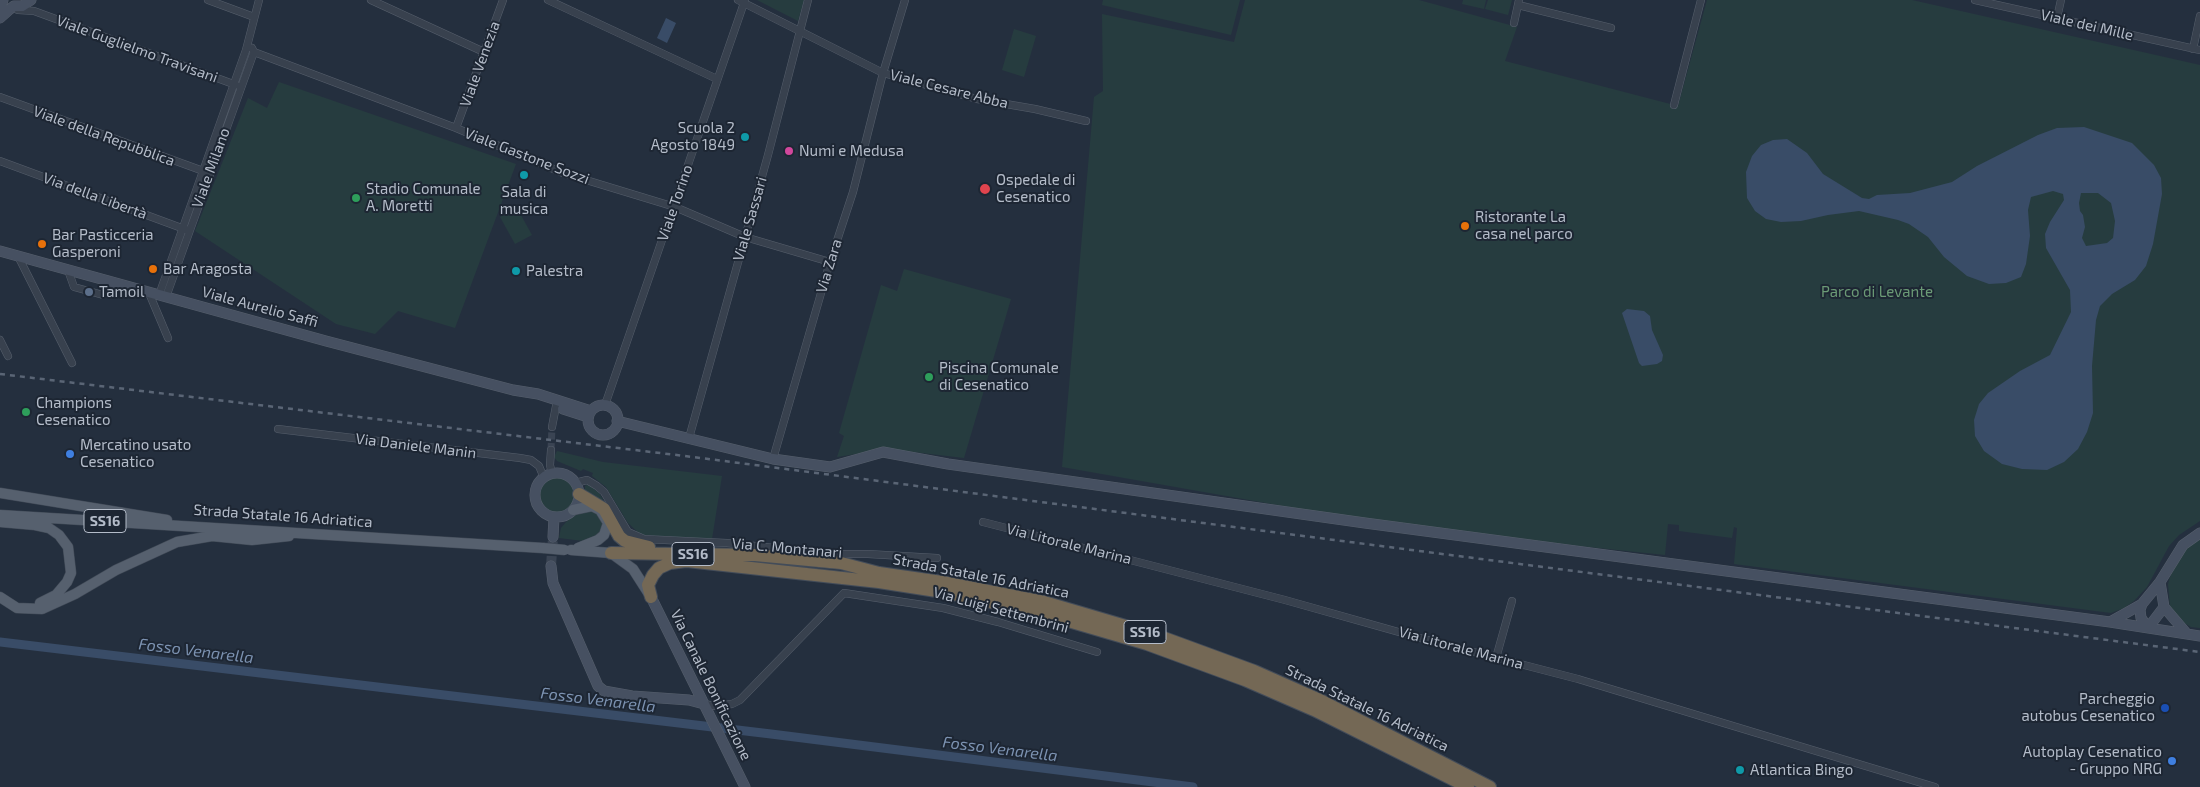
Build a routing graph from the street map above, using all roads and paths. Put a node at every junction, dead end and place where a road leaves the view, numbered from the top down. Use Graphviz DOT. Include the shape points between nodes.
graph roads {
  1 [pos="3,0"];
  2 [pos="208,0"];
  3 [pos="259,0"];
  4 [pos="371,0"];
  5 [pos="503,0"];
  6 [pos="548,0"];
  7 [pos="808,0"];
  8 [pos="904,0"];
  9 [pos="1701,0"];
  10 [pos="1975,0"];
  11 [pos="2061,0"];
  12 [pos="31,1"];
  13 [pos="742,1"];
  14 [pos="12,3"];
  15 [pos="1519,3"];
  16 [pos="1,13"];
  17 [pos="40,13"];
  18 [pos="2200,16"];
  19 [pos="254,17"];
  20 [pos="2057,18"];
  21 [pos="1514,23"];
  22 [pos="1610,28"];
  23 [pos="800,30"];
  24 [pos="249,41"];
  25 [pos="2196,50"];
  26 [pos="254,52"];
  27 [pos="484,52"];
  28 [pos="883,73"];
  29 [pos="717,79"];
  30 [pos="233,84"];
  31 [pos="241,87"];
  32 [pos="0,97"];
  33 [pos="1674,105"];
  34 [pos="1086,121"];
  35 [pos="456,128"];
  36 [pos="0,161"];
  37 [pos="206,172"];
  38 [pos="675,207"];
  39 [pos="186,230"];
  40 [pos="745,237"];
  41 [pos="0,251"];
  42 [pos="18,256"];
  43 [pos="830,262"];
  44 [pos="68,270"];
  45 [pos="116,284"];
  46 [pos="158,295"];
  47 [pos="168,338"];
  48 [pos="0,340"];
  49 [pos="8,356"];
  50 [pos="72,363"];
  51 [pos="513,390"];
  52 [pos="556,406"];
  53 [pos="605,406"];
  54 [pos="590,414"];
  55 [pos="617,421"];
  56 [pos="552,427"];
  57 [pos="278,429"];
  58 [pos="689,438"];
  59 [pos="551,450"];
  60 [pos="774,459"];
  61 [pos="548,476"];
  62 [pos="577,488"];
  63 [pos="0,493"];
  64 [pos="573,510"];
  65 [pos="0,515"];
  66 [pos="554,517"];
  67 [pos="0,522"];
  68 [pos="983,522"];
  69 [pos="210,527"];
  70 [pos="300,533"];
  71 [pos="2200,533"];
  72 [pos="553,537"];
  73 [pos="568,550"];
  74 [pos="611,552"];
  75 [pos="691,558"];
  76 [pos="938,558"];
  77 [pos="551,566"];
  78 [pos="2160,582"];
  79 [pos="0,597"];
  80 [pos="651,597"];
  81 [pos="1512,601"];
  82 [pos="2142,604"];
  83 [pos="2164,607"];
  84 [pos="23,609"];
  85 [pos="2110,622"];
  86 [pos="2148,628"];
  87 [pos="2186,634"];
  88 [pos="2200,636"];
  89 [pos="1097,652"];
  90 [pos="1496,658"];
  91 [pos="705,706"];
  92 [pos="745,787"];
  93 [pos="1468,787"];
  94 [pos="1490,787"];
  95 [pos="1935,787"];
  1 -- 16 [label="street"];
  2 -- 19 [label="street"];
  3 -- 19 [label="street, Viale Milano"];
  4 -- 27 [label="street"];
  5 -- 27 [label="street, Viale Venezia"];
  6 -- 29 [label="street"];
  7 -- 23 [label="street, Viale Sassari"];
  8 -- 28 [label="street, Via Zara"];
  9 -- 33 [label="street"];
  10 -- 20 [label="street, Viale dei Mille"];
  11 -- 20 [label="street"];
  12 -- 14 [label="street" via="22,6"];
  12 -- 17 [label="street"];
  13 -- 23 [label="street, Viale Cesare Abba"];
  13 -- 29 [label="street, Viale Torino"];
  14 -- 16 [label="street"];
  15 -- 21 [label="street"];
  15 -- 22 [label="street"];
  16 -- 17 [label="street, Viale Guglielmo Travisani" via="20,9"];
  17 -- 30 [label="street, Viale Guglielmo Travisani"];
  18 -- 25 [label="street"];
  19 -- 24 [label="street, Viale Milano"];
  20 -- 25 [label="street, Viale dei Mille"];
  23 -- 28 [label="street, Viale Cesare Abba"];
  23 -- 40 [label="street, Viale Sassari"];
  24 -- 26 [label="street"];
  24 -- 30 [label="street, Viale Milano"];
  26 -- 31 [label="street, Viale Milano"];
  26 -- 35 [label="street, Viale Gastone Sozzi"];
  27 -- 35 [label="street, Viale Venezia"];
  28 -- 34 [label="street, Viale Cesare Abba" via="977,99"];
  28 -- 43 [label="street, Via Zara" via="853,192"];
  29 -- 38 [label="street, Viale Torino"];
  30 -- 31 [label="street, Viale Guglielmo Travisani"];
  30 -- 37 [label="street, Viale Milano"];
  31 -- 37 [label="street, Viale Milano"];
  32 -- 37 [label="street, Viale della Repubblica"];
  35 -- 38 [label="street, Viale Gastone Sozzi" via="563,173"];
  36 -- 39 [label="street, Via della Libertà"];
  37 -- 39 [label="street, Viale Milano"];
  38 -- 40 [label="street, Viale Gastone Sozzi"];
  38 -- 53 [label="street, Viale Torino"];
  39 -- 46 [label="street, Viale Milano"];
  40 -- 43 [label="street, Viale Gastone Sozzi"];
  40 -- 58 [label="street, Viale Sassari"];
  41 -- 42 [label="street, Viale Aurelio Saffi"];
  42 -- 44 [label="street, Viale Aurelio Saffi"];
  42 -- 50 [label="street"];
  43 -- 60 [label="street, Via Zara"];
  44 -- 45 [label="street, Viale Aurelio Saffi"];
  44 -- 45 [label="street" via="74,287 102,295"];
  45 -- 46 [label="street, Viale Aurelio Saffi"];
  46 -- 47 [label="street"];
  46 -- 51 [label="street, Viale Aurelio Saffi"];
  48 -- 49 [label="street"];
  51 -- 52 [label="street, Viale Aurelio Saffi"];
  51 -- 54 [label="street, Viale Aurelio Saffi" via="538,394"];
  52 -- 54 [label="street, Viale Aurelio Saffi"];
  52 -- 56 [label="street"];
  53 -- 54 [label="street"];
  53 -- 55 [label="street" via="613,409"];
  54 -- 55 [label="street" via="591,430 603,435 614,429"];
  55 -- 58 [label="street"];
  57 -- 61 [label="street, Via Daniele Manin" via="520,458 530,460"];
  58 -- 60 [label="street"];
  59 -- 61 [label="street"];
  60 -- 85 [label="street" via="830,466 883,452 1365,523"];
  61 -- 62 [label="street" via="565,475"];
  61 -- 66 [label="street" via="536,488 536,501 542,512"];
  62 -- 64 [label="street" via="578,500"];
  62 -- 75 [label="highway" via="604,509 625,541"];
  62 -- 76 [label="street, Via C. Montanari" via="587,480 597,486 628,532 644,539 727,543 832,554"];
  63 -- 69 [label="main road"];
  64 -- 66 [label="street" via="564,516"];
  64 -- 73 [label="main road" via="592,506 600,510 608,523 604,535 598,540"];
  65 -- 69 [label="main road, Strada Statale 16 Adriatica / SS16"];
  66 -- 72 [label="street"];
  67 -- 84 [label="main road" via="49,528 68,547 71,573 68,582 56,595"];
  68 -- 90 [label="street, Via Litorale Marina"];
  69 -- 70 [label="main road, Strada Statale 16 Adriatica / SS16"];
  70 -- 73 [label="main road, Strada Statale 16 Adriatica / SS16, bridge"];
  70 -- 84 [label="main road" via="266,540 212,536 177,542 116,570 56,604 42,609"];
  71 -- 78 [label="street" via="2183,545"];
  73 -- 74 [label="main road, Strada Statale 16 Adriatica / SS16"];
  74 -- 75 [label="highway, Strada Statale 16 Adriatica / SS16"];
  74 -- 80 [label="main road" via="633,569"];
  75 -- 80 [label="highway" via="659,568 648,585"];
  75 -- 93 [label="highway, Strada Statale 16 Adriatica / SS16" via="943,592 1041,613 1139,641 1245,680 1314,710"];
  75 -- 94 [label="highway, Strada Statale 16 Adriatica / SS16" via="755,555 841,563 879,573 1044,602 1156,635 1254,671 1322,701"];
  77 -- 91 [label="street, Via Luigi Settembrini" via="553,583 598,686 604,691 689,700"];
  78 -- 82 [label="street"];
  78 -- 83 [label="street"];
  79 -- 84 [label="main road"];
  80 -- 91 [label="street, Via Canale Bonificazione"];
  81 -- 90 [label="street"];
  82 -- 85 [label="street"];
  82 -- 86 [label="street" via="2141,618"];
  83 -- 86 [label="street"];
  83 -- 87 [label="street"];
  85 -- 86 [label="street"];
  86 -- 87 [label="street"];
  87 -- 88 [label="street"];
  89 -- 91 [label="street, Via Luigi Settembrini" via="943,608 844,593 740,700 732,704"];
  90 -- 95 [label="street, Via Litorale Marina" via="1718,720"];
  91 -- 92 [label="street, Via Canale Bonificazione"];
}
